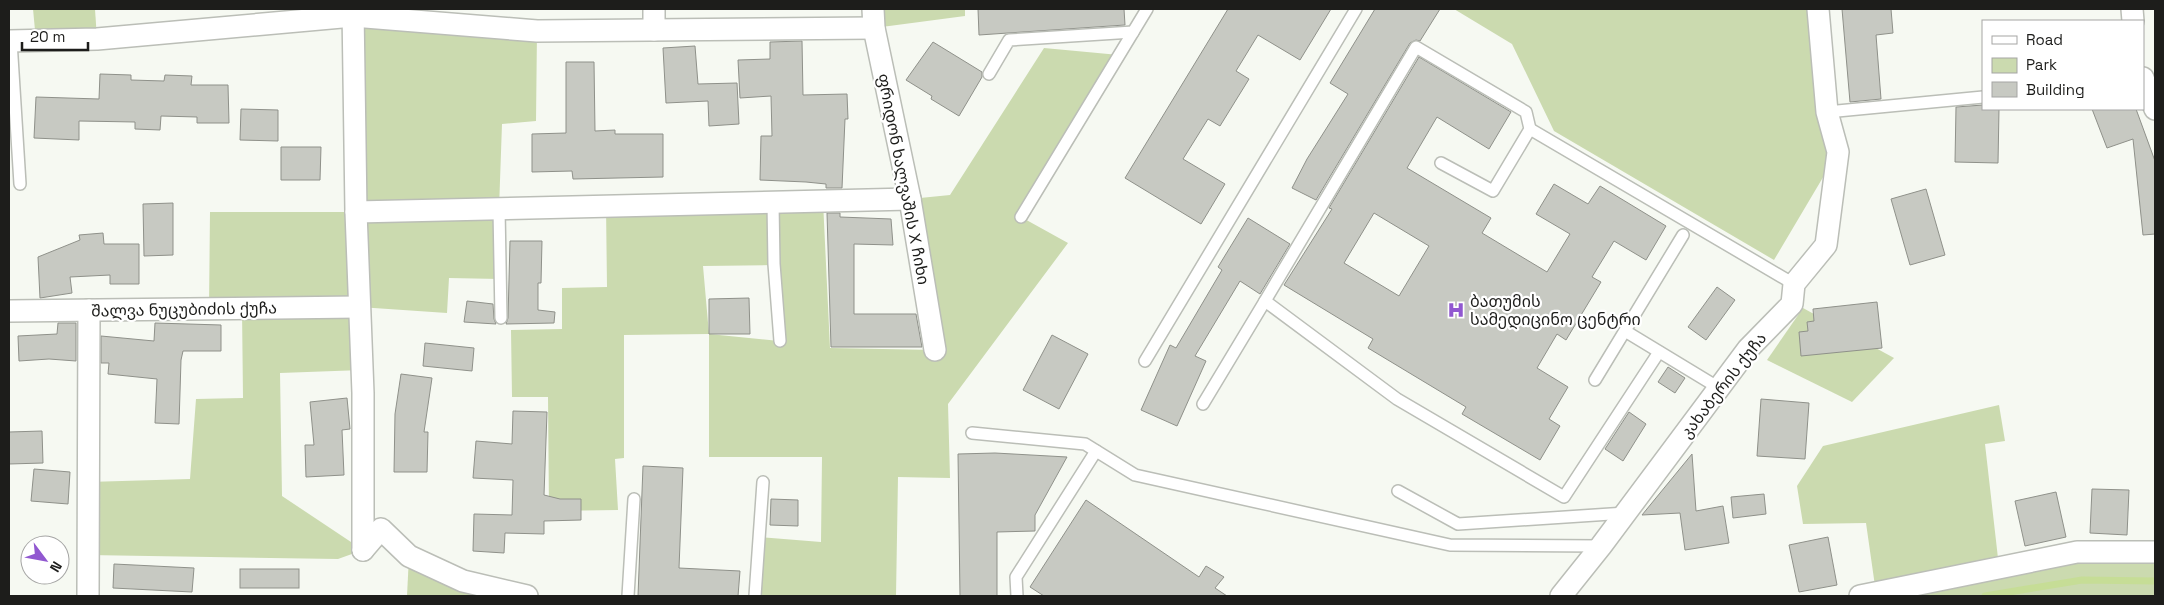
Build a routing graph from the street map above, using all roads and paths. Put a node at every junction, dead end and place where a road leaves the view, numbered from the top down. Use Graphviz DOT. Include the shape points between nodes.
graph roads {
  1 [pos="654,9"];
  2 [pos="1147,9"];
  3 [pos="1356,9"];
  4 [pos="1818,9"];
  5 [pos="353,12"];
  6 [pos="873,18"];
  7 [pos="654,30"];
  8 [pos="1133,32"];
  9 [pos="10,41"];
  10 [pos="989,74"];
  11 [pos="2144,81"];
  12 [pos="1982,97"];
  13 [pos="2155,109"];
  14 [pos="1828,112"];
  15 [pos="1530,129"];
  16 [pos="1441,163"];
  17 [pos="20,184"];
  18 [pos="910,199"];
  19 [pos="773,203"];
  20 [pos="499,209"];
  21 [pos="356,212"];
  22 [pos="1021,217"];
  23 [pos="1683,235"];
  24 [pos="1794,284"];
  25 [pos="1265,301"];
  26 [pos="358,307"];
  27 [pos="89,310"];
  28 [pos="9,311"];
  29 [pos="500,318"];
  30 [pos="1625,331"];
  31 [pos="780,341"];
  32 [pos="935,350"];
  33 [pos="1659,352"];
  34 [pos="1145,361"];
  35 [pos="1595,380"];
  36 [pos="1719,388"];
  37 [pos="1203,404"];
  38 [pos="972,433"];
  39 [pos="1096,451"];
  40 [pos="763,482"];
  41 [pos="1398,491"];
  42 [pos="634,499"];
  43 [pos="1626,513"];
  44 [pos="1601,546"];
  45 [pos="2155,552"];
  46 [pos="463,581"];
  47 [pos="88,596"];
  48 [pos="478,596"];
  49 [pos="527,596"];
  50 [pos="628,596"];
  51 [pos="755,596"];
  52 [pos="1017,596"];
  53 [pos="1561,596"];
  54 [pos="1860,596"];
  1 -- 7 [label="street"];
  2 -- 8 [label="lane"];
  3 -- 34 [label="lane"];
  4 -- 14 [label="street, კახაბერის ქუჩა"];
  5 -- 7 [label="street" via="538,31"];
  5 -- 9 [label="street" via="97,39"];
  5 -- 21 [label="street"];
  6 -- 7 [label="street"];
  6 -- 18 [label="street, ფრიდონ ხალვაშის X ჩიხი"];
  8 -- 10 [label="lane" via="1010,40"];
  8 -- 22 [label="lane"];
  9 -- 17 [label="lane"];
  11 -- 13 [label="street"];
  12 -- 14 [label="lane"];
  14 -- 24 [label="street, კახაბერის ქუჩა" via="1838,152 1826,245"];
  15 -- 16 [label="lane" via="1492,191"];
  15 -- 24 [label="lane"];
  15 -- 25 [label="lane" via="1526,112 1416,47"];
  18 -- 19 [label="street"];
  18 -- 32 [label="street, ფრიდონ ხალვაშის X ჩიხი"];
  19 -- 20 [label="street"];
  19 -- 31 [label="lane"];
  20 -- 21 [label="street"];
  20 -- 29 [label="lane"];
  21 -- 26 [label="street"];
  23 -- 30 [label="lane"];
  24 -- 36 [label="street, კახაბერის ქუჩა" via="1792,304 1748,349"];
  25 -- 33 [label="lane" via="1397,399 1564,497"];
  25 -- 37 [label="lane"];
  26 -- 27 [label="street, შალვა ნუცუბიძის ქუჩა"];
  26 -- 46 [label="street" via="363,393 363,550 380,529 409,556"];
  27 -- 28 [label="street, შალვა ნუცუბიძის ქუჩა"];
  27 -- 47 [label="street"];
  30 -- 33 [label="lane"];
  30 -- 35 [label="lane"];
  33 -- 36 [label="lane"];
  36 -- 43 [label="street, კახაბერის ქუჩა"];
  38 -- 39 [label="lane" via="1085,444"];
  39 -- 44 [label="lane" via="1135,475 1450,545"];
  39 -- 52 [label="lane" via="1016,577"];
  40 -- 51 [label="lane"];
  41 -- 43 [label="lane" via="1458,524"];
  42 -- 50 [label="lane"];
  43 -- 44 [label="street, კახაბერის ქუჩა"];
  44 -- 53 [label="street, კახაბერის ქუჩა"];
  45 -- 54 [label="street" via="2077,552"];
  46 -- 48 [label="lane"];
  46 -- 49 [label="street"];
}
